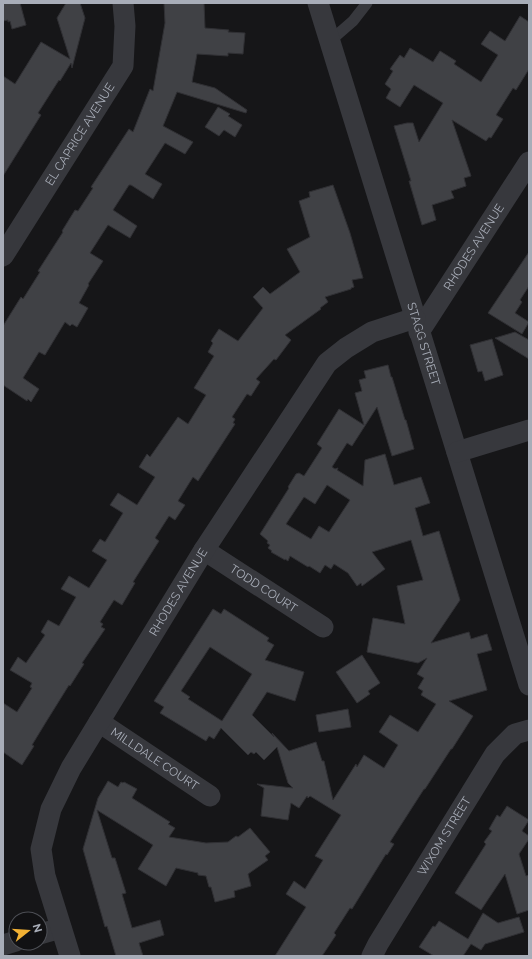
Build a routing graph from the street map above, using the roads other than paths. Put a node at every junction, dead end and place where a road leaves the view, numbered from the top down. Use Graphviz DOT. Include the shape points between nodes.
graph roads {
  1 [pos="123,3"];
  2 [pos="318,3"];
  3 [pos="367,3"];
  4 [pos="330,41"];
  5 [pos="529,162"];
  6 [pos="3,256"];
  7 [pos="417,325"];
  8 [pos="529,430"];
  9 [pos="457,452"];
  10 [pos="204,550"];
  11 [pos="323,627"];
  12 [pos="529,685"];
  13 [pos="99,722"];
  14 [pos="529,730"];
  15 [pos="210,796"];
  16 [pos="61,928"];
  17 [pos="48,932"];
  18 [pos="70,956"];
  19 [pos="372,956"];
  1 -- 6 [label="street, EL CAPRICE AVENUE" via="123,66"];
  2 -- 4 [label="street, STAGG STREET"];
  3 -- 4 [label="lane" via="353,21"];
  4 -- 7 [label="street, STAGG STREET"];
  5 -- 7 [label="street, RHODES AVENUE"];
  7 -- 9 [label="street, STAGG STREET"];
  7 -- 10 [label="street, RHODES AVENUE" via="372,332 327,363"];
  8 -- 9 [label="street"];
  9 -- 12 [label="street, STAGG STREET"];
  10 -- 11 [label="street, TODD COURT"];
  10 -- 13 [label="street, RHODES AVENUE"];
  13 -- 15 [label="street, MILLDALE COURT"];
  13 -- 16 [label="street, RHODES AVENUE" via="71,768 51,809 41,849 45,876"];
  14 -- 19 [label="street, WIXOM STREET" via="515,734 495,754"];
  16 -- 17 [label="street"];
  16 -- 18 [label="street, RHODES AVENUE"];
}
